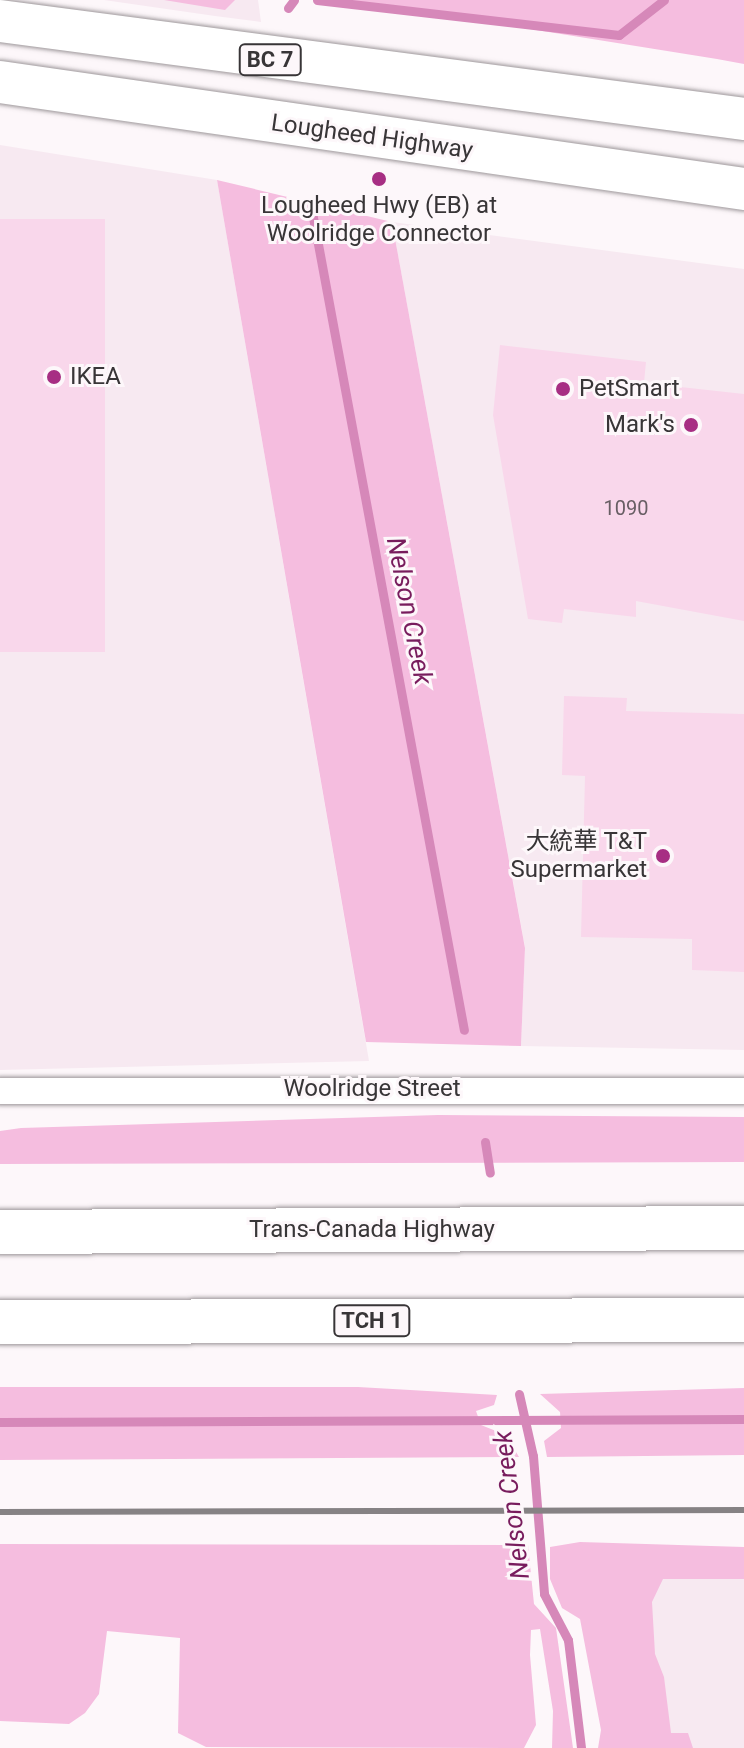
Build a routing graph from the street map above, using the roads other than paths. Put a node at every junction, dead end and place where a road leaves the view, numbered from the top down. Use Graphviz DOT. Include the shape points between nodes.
graph roads {
  1 [pos="0,21"];
  2 [pos="0,82"];
  3 [pos="744,119"];
  4 [pos="744,189"];
  5 [pos="0,1091"];
  6 [pos="744,1091"];
  7 [pos="744,1228"];
  8 [pos="0,1232"];
  9 [pos="744,1320"];
  10 [pos="0,1322"];
  1 -- 3 [label="main road, BC 7"];
  2 -- 4 [label="main road, Lougheed Highway"];
  5 -- 6 [label="street, Woolridge Street"];
  7 -- 8 [label="highway, Trans-Canada Highway"];
  9 -- 10 [label="highway, TCH 1"];
}
